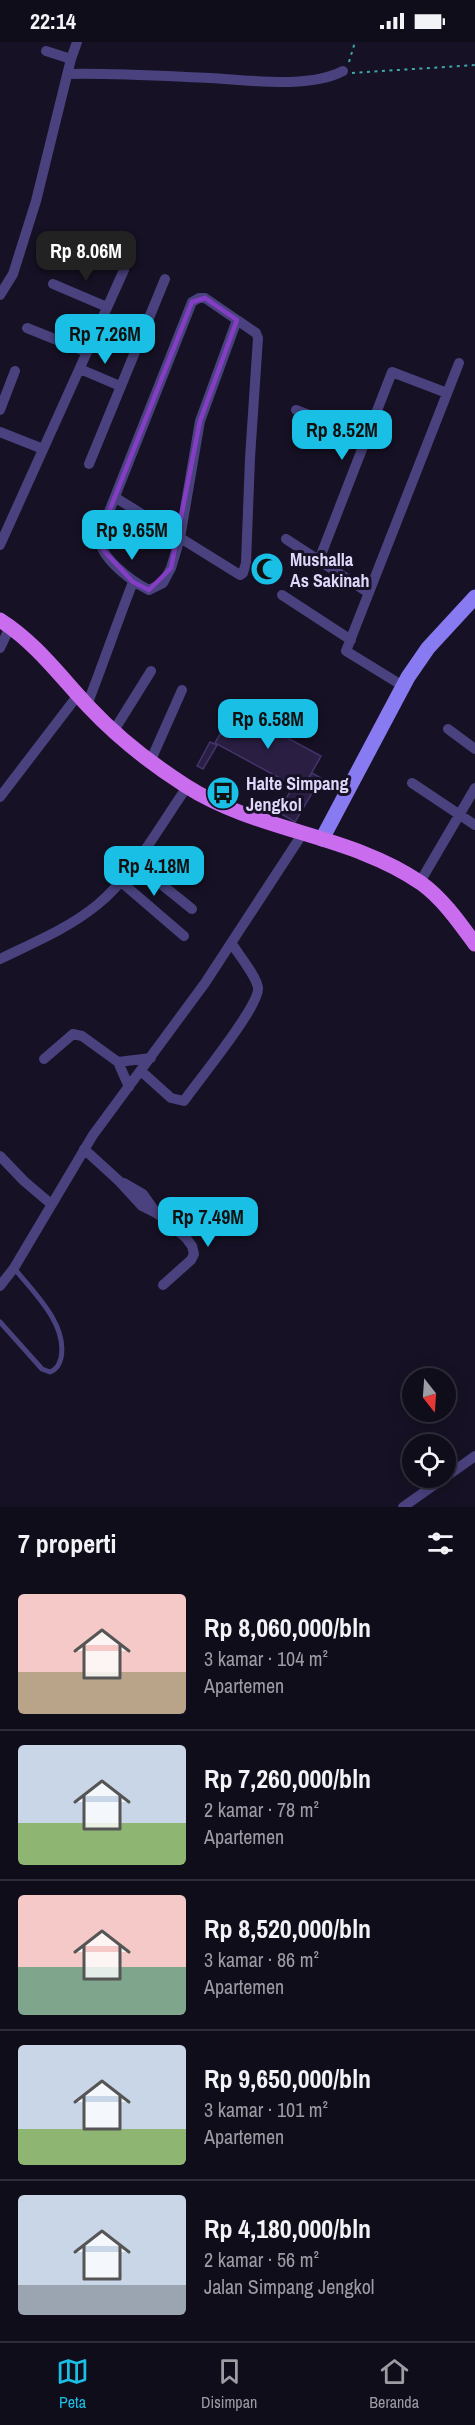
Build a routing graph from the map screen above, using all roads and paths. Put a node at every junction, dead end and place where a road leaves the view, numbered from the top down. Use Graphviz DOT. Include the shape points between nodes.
graph roads {
  1 [pos="77,42"];
  2 [pos="355,42"];
  3 [pos="46,51"];
  4 [pos="71,59"];
  5 [pos="475,65"];
  6 [pos="343,71"];
  7 [pos="68,74"];
  8 [pos="124,270"];
  9 [pos="165,279"];
  10 [pos="53,284"];
  11 [pos="0,295"];
  12 [pos="107,307"];
  13 [pos="237,320"];
  14 [pos="27,328"];
  15 [pos="87,352"];
  16 [pos="459,363"];
  17 [pos="80,369"];
  18 [pos="15,371"];
  19 [pos="120,386"];
  20 [pos="447,393"];
  21 [pos="0,410"];
  22 [pos="296,410"];
  23 [pos="0,432"];
  24 [pos="367,437"];
  25 [pos="43,449"];
  26 [pos="89,464"];
  27 [pos="116,498"];
  28 [pos="180,538"];
  29 [pos="286,539"];
  30 [pos="0,545"];
  31 [pos="318,560"];
  32 [pos="133,582"];
  33 [pos="369,593"];
  34 [pos="282,595"];
  35 [pos="475,597"];
  36 [pos="5,624"];
  37 [pos="351,640"];
  38 [pos="0,648"];
  39 [pos="151,671"];
  40 [pos="403,686"];
  41 [pos="182,690"];
  42 [pos="82,700"];
  43 [pos="448,729"];
  44 [pos="113,732"];
  45 [pos="475,749"];
  46 [pos="150,762"];
  47 [pos="412,783"];
  48 [pos="187,787"];
  49 [pos="475,788"];
  50 [pos="0,797"];
  51 [pos="458,814"];
  52 [pos="475,825"];
  53 [pos="303,833"];
  54 [pos="322,839"];
  55 [pos="135,863"];
  56 [pos="120,881"];
  57 [pos="420,882"];
  58 [pos="192,909"];
  59 [pos="184,936"];
  60 [pos="232,944"];
  61 [pos="475,944"];
  62 [pos="0,959"];
  63 [pos="151,1058"];
  64 [pos="44,1059"];
  65 [pos="118,1062"];
  66 [pos="141,1071"];
  67 [pos="129,1087"];
  68 [pos="84,1149"];
  69 [pos="0,1156"];
  70 [pos="51,1204"];
  71 [pos="14,1268"];
  72 [pos="163,1286"];
  73 [pos="0,1287"];
  74 [pos="0,1322"];
  75 [pos="475,1456"];
  76 [pos="404,1507"];
  1 -- 4 [label="street"];
  2 -- 6 [label="path"];
  3 -- 4 [label="street"];
  4 -- 7 [label="street"];
  5 -- 6 [label="path"];
  6 -- 7 [label="street" via="310,80 271,81"];
  7 -- 11 [label="street" via="33,211 13,274"];
  8 -- 12 [label="street"];
  9 -- 19 [label="street"];
  10 -- 12 [label="street"];
  12 -- 15 [label="street"];
  13 -- 27 [label="street" via="205,298 192,303"];
  13 -- 28 [label="street" via="200,421"];
  13 -- 28 [label="street" via="258,338 243,573 233,572"];
  14 -- 15 [label="street"];
  15 -- 17 [label="street"];
  16 -- 20 [label="street"];
  17 -- 19 [label="street"];
  17 -- 25 [label="street"];
  18 -- 21 [label="street"];
  19 -- 26 [label="street"];
  20 -- 24 [label="street" via="392,372"];
  20 -- 33 [label="street"];
  22 -- 24 [label="street"];
  23 -- 25 [label="street"];
  24 -- 31 [label="street"];
  25 -- 30 [label="street"];
  27 -- 28 [label="street"];
  27 -- 32 [label="street" via="99,540 104,551"];
  28 -- 32 [label="street" via="163,582 148,590"];
  29 -- 31 [label="street"];
  31 -- 33 [label="street"];
  32 -- 42 [label="street" via="102,668"];
  33 -- 37 [label="street"];
  34 -- 37 [label="street"];
  35 -- 40 [label="street" via="428,648"];
  36 -- 38 [label="street"];
  36 -- 42 [label="main road" via="42,654"];
  37 -- 40 [label="street" via="346,651"];
  39 -- 44 [label="street"];
  40 -- 54 [label="street"];
  41 -- 46 [label="street"];
  42 -- 44 [label="main road"];
  42 -- 50 [label="street"];
  43 -- 45 [label="street"];
  44 -- 46 [label="main road"];
  46 -- 48 [label="main road"];
  47 -- 51 [label="street"];
  48 -- 53 [label="main road" via="241,815"];
  48 -- 55 [label="street"];
  49 -- 51 [label="street"];
  51 -- 52 [label="street"];
  51 -- 57 [label="street"];
  53 -- 54 [label="main road"];
  53 -- 60 [label="street"];
  54 -- 57 [label="main road"];
  55 -- 56 [label="street"];
  55 -- 58 [label="street"];
  56 -- 59 [label="street"];
  56 -- 62 [label="street" via="86,913"];
  57 -- 61 [label="main road" via="449,910"];
  60 -- 63 [label="street"];
  60 -- 66 [label="street" via="258,986 247,1016 184,1101 171,1098"];
  63 -- 65 [label="street"];
  63 -- 66 [label="street"];
  64 -- 65 [label="street" via="76,1034"];
  65 -- 67 [label="street"];
  66 -- 67 [label="street"];
  67 -- 68 [label="street"];
  68 -- 70 [label="street"];
  68 -- 72 [label="street" via="141,1206 158,1214 186,1238 194,1251 191,1260"];
  69 -- 70 [label="street"];
  70 -- 71 [label="street"];
  71 -- 73 [label="street"];
  71 -- 74 [label="lane" via="46,1308 58,1332 62,1352 54,1370 42,1370"];
  75 -- 76 [label="street"];
}
